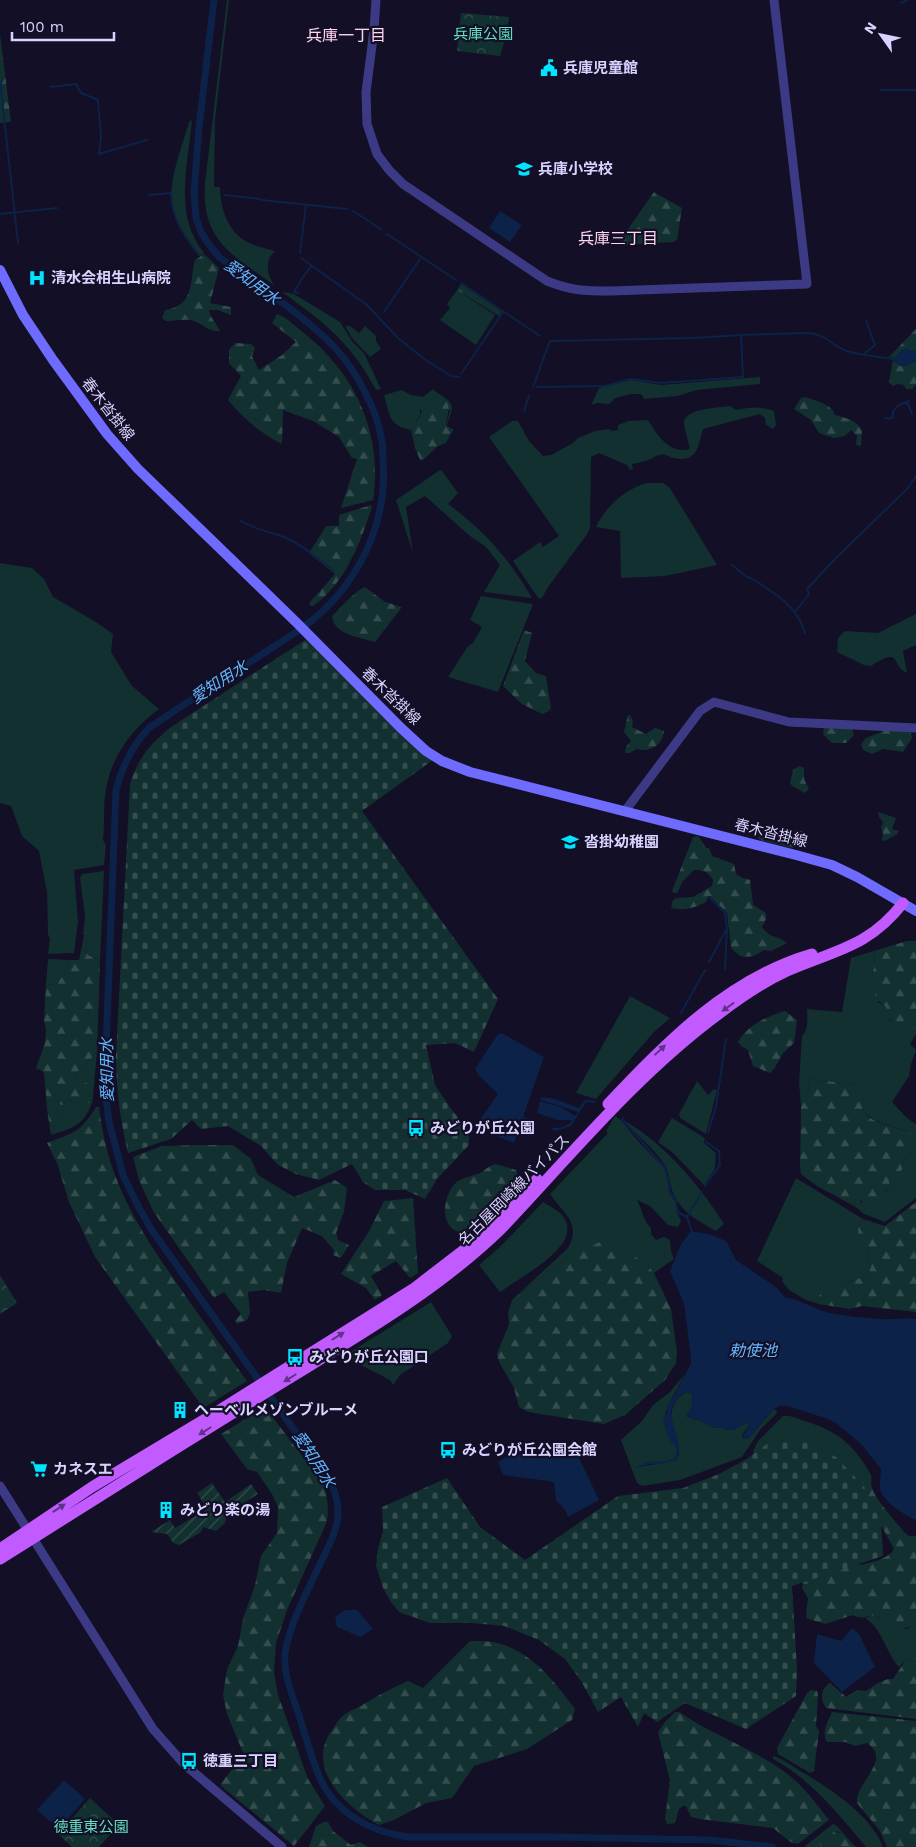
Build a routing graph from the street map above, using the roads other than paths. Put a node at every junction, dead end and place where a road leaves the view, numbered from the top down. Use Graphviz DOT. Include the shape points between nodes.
graph roads {
  1 [pos="376,0"];
  2 [pos="774,0"];
  3 [pos="0,270"];
  4 [pos="916,728"];
  5 [pos="625,811"];
  6 [pos="901,902"];
  7 [pos="916,911"];
  8 [pos="258,1392"];
  9 [pos="0,1486"];
  10 [pos="30,1534"];
  11 [pos="0,1549"];
  12 [pos="0,1559"];
  13 [pos="282,1847"];
  1 -- 2 [label="street" via="366,116 371,139 382,162 403,184 547,281 566,289 611,291 808,284"];
  3 -- 5 [label="main road, 春木沓掛線" via="34,332 107,434 138,469 426,751 470,772"];
  4 -- 5 [label="street" via="790,722 714,702 700,711"];
  5 -- 6 [label="main road, 春木沓掛線" via="832,865"];
  6 -- 7 [label="main road, 春木沓掛線"];
  6 -- 8 [label="main road, 名古屋岡崎線バイパス" via="880,928 863,940 767,981 718,1014 631,1091 481,1242 337,1349"];
  8 -- 10 [label="main road, 名古屋岡崎線バイパス, one-way"];
  10 -- 8 [label="main road, 名古屋岡崎線バイパス, one-way" via="92,1487"];
  9 -- 10 [label="street"];
  10 -- 11 [label="main road, 名古屋岡崎線バイパス"];
  10 -- 12 [label="main road, 名古屋岡崎線バイパス"];
  10 -- 13 [label="street" via="157,1735 211,1789"];
}
